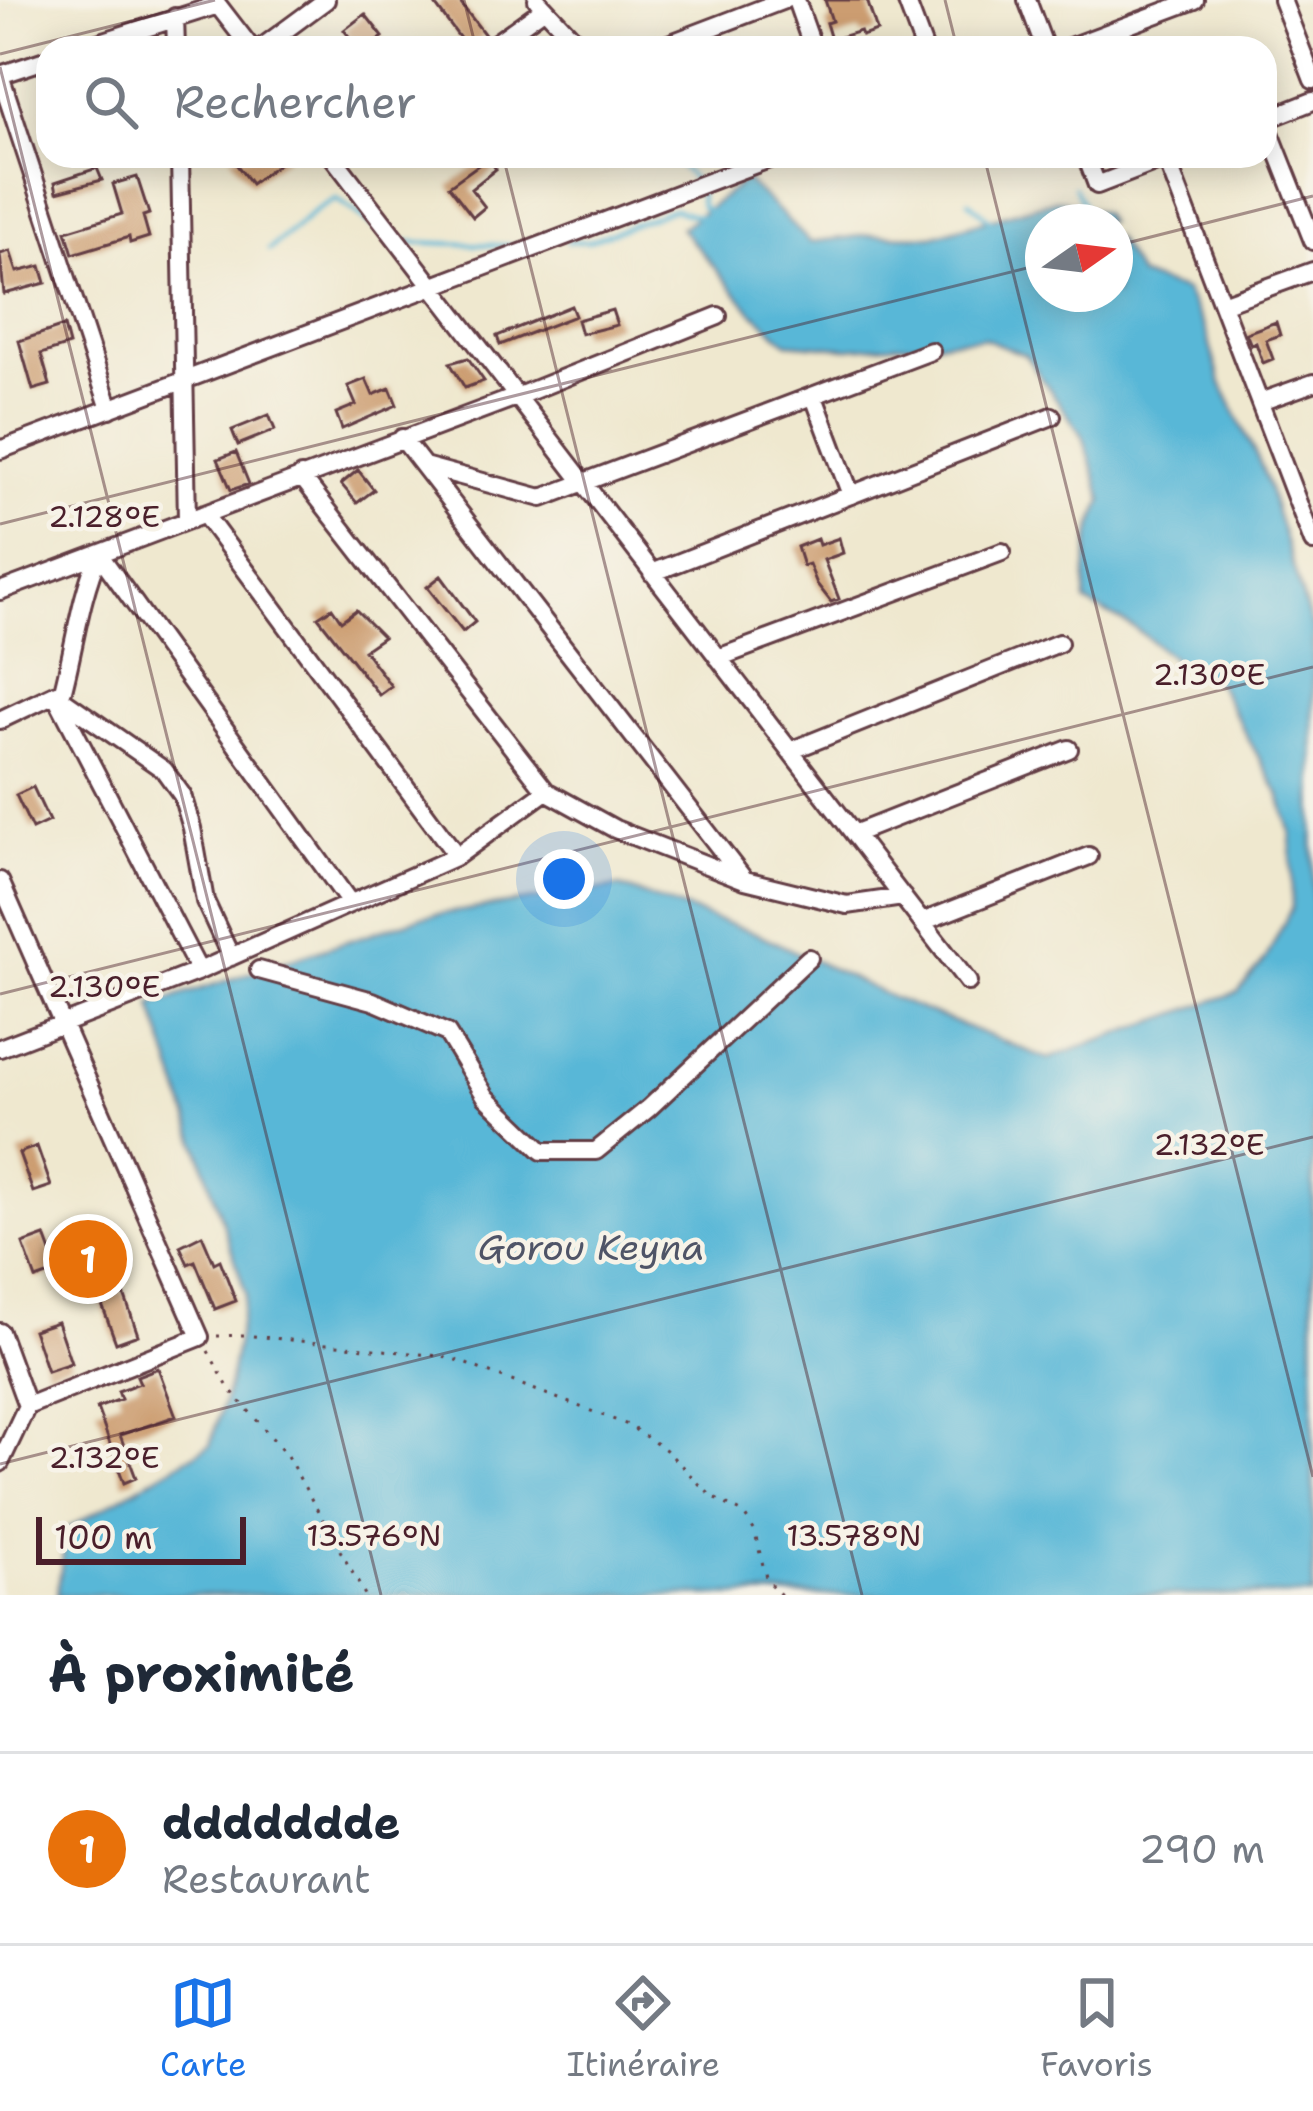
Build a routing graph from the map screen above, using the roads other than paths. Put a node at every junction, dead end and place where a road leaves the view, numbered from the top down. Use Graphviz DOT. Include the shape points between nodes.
graph roads {
  1 [pos="326,0"];
  2 [pos="784,0"];
  3 [pos="796,0"];
  4 [pos="906,0"];
  5 [pos="1027,0"];
  6 [pos="1195,0"];
  7 [pos="1282,0"];
  8 [pos="216,3"];
  9 [pos="540,5"];
  10 [pos="1157,7"];
  11 [pos="175,17"];
  12 [pos="118,36"];
  13 [pos="176,36"];
  14 [pos="241,36"];
  15 [pos="277,36"];
  16 [pos="503,36"];
  17 [pos="570,36"];
  18 [pos="690,36"];
  19 [pos="809,36"];
  20 [pos="920,36"];
  21 [pos="1040,36"];
  22 [pos="1093,36"];
  23 [pos="36,63"];
  24 [pos="0,75"];
  25 [pos="1313,80"];
  26 [pos="1313,101"];
  27 [pos="1277,115"];
  28 [pos="1277,150"];
  29 [pos="180,168"];
  30 [pos="343,168"];
  31 [pos="745,168"];
  32 [pos="1091,168"];
  33 [pos="1141,168"];
  34 [pos="1173,168"];
  35 [pos="1313,241"];
  36 [pos="1313,272"];
  37 [pos="431,287"];
  38 [pos="1222,304"];
  39 [pos="718,316"];
  40 [pos="931,351"];
  41 [pos="187,380"];
  42 [pos="1313,383"];
  43 [pos="516,397"];
  44 [pos="814,397"];
  45 [pos="1260,402"];
  46 [pos="110,409"];
  47 [pos="1052,416"];
  48 [pos="402,438"];
  49 [pos="0,450"];
  50 [pos="424,466"];
  51 [pos="301,476"];
  52 [pos="585,485"];
  53 [pos="851,495"];
  54 [pos="195,517"];
  55 [pos="1311,533"];
  56 [pos="1002,552"];
  57 [pos="99,554"];
  58 [pos="652,573"];
  59 [pos="0,591"];
  60 [pos="1059,644"];
  61 [pos="718,658"];
  62 [pos="55,694"];
  63 [pos="0,720"];
  64 [pos="1069,748"];
  65 [pos="790,751"];
  66 [pos="546,791"];
  67 [pos="854,834"];
  68 [pos="458,856"];
  69 [pos="1089,856"];
  70 [pos="745,880"];
  71 [pos="0,881"];
  72 [pos="903,897"];
  73 [pos="350,903"];
  74 [pos="922,922"];
  75 [pos="231,957"];
  76 [pos="809,958"];
  77 [pos="260,970"];
  78 [pos="200,971"];
  79 [pos="968,982"];
  80 [pos="62,1026"];
  81 [pos="0,1048"];
  82 [pos="0,1332"];
  83 [pos="27,1406"];
  84 [pos="0,1463"];
  1 -- 15 [label="street"];
  2 -- 18 [label="street"];
  3 -- 19 [label="street"];
  4 -- 20 [label="street"];
  5 -- 21 [label="street"];
  6 -- 10 [label="street"];
  7 -- 25 [label="street"];
  8 -- 11 [label="street"];
  8 -- 14 [label="street"];
  9 -- 16 [label="street"];
  9 -- 17 [label="street"];
  10 -- 22 [label="street"];
  11 -- 12 [label="street"];
  11 -- 13 [label="street"];
  23 -- 24 [label="street"];
  24 -- 46 [label="street"];
  26 -- 27 [label="street"];
  28 -- 35 [label="street"];
  29 -- 41 [label="street"];
  30 -- 37 [label="street"];
  31 -- 37 [label="street"];
  32 -- 33 [label="street" via="1097,185"];
  34 -- 38 [label="street"];
  36 -- 38 [label="street"];
  37 -- 41 [label="street"];
  37 -- 43 [label="street"];
  38 -- 45 [label="street"];
  39 -- 43 [label="street"];
  40 -- 44 [label="street"];
  41 -- 46 [label="street"];
  41 -- 54 [label="street"];
  42 -- 45 [label="street"];
  43 -- 48 [label="street"];
  43 -- 52 [label="street"];
  44 -- 52 [label="street"];
  44 -- 53 [label="street"];
  45 -- 55 [label="street"];
  46 -- 49 [label="street"];
  47 -- 53 [label="street"];
  48 -- 50 [label="street"];
  48 -- 51 [label="street"];
  50 -- 52 [label="street" via="542,498"];
  50 -- 70 [label="street"];
  51 -- 54 [label="street"];
  51 -- 66 [label="street"];
  52 -- 58 [label="street"];
  53 -- 58 [label="street"];
  54 -- 57 [label="street"];
  54 -- 68 [label="street"];
  56 -- 61 [label="street"];
  57 -- 59 [label="street"];
  57 -- 62 [label="street" via="82,591 63,690"];
  57 -- 73 [label="street"];
  58 -- 61 [label="street"];
  60 -- 65 [label="street"];
  61 -- 65 [label="street"];
  62 -- 63 [label="street"];
  62 -- 75 [label="street" via="164,770 182,795 205,901"];
  62 -- 78 [label="street"];
  64 -- 67 [label="street"];
  65 -- 67 [label="street"];
  66 -- 68 [label="street"];
  66 -- 70 [label="street" via="615,829"];
  67 -- 72 [label="street"];
  68 -- 73 [label="street"];
  69 -- 74 [label="street"];
  70 -- 72 [label="street" via="847,904"];
  71 -- 80 [label="street"];
  72 -- 74 [label="street"];
  73 -- 75 [label="street"];
  74 -- 79 [label="street"];
  75 -- 78 [label="street"];
  76 -- 77 [label="street" via="596,1151 542,1151 486,1097 447,1033 373,1001"];
  78 -- 80 [label="street"];
  80 -- 81 [label="street"];
  80 -- 83 [label="street" via="200,1336"];
  82 -- 83 [label="street"];
  83 -- 84 [label="street"];
}
